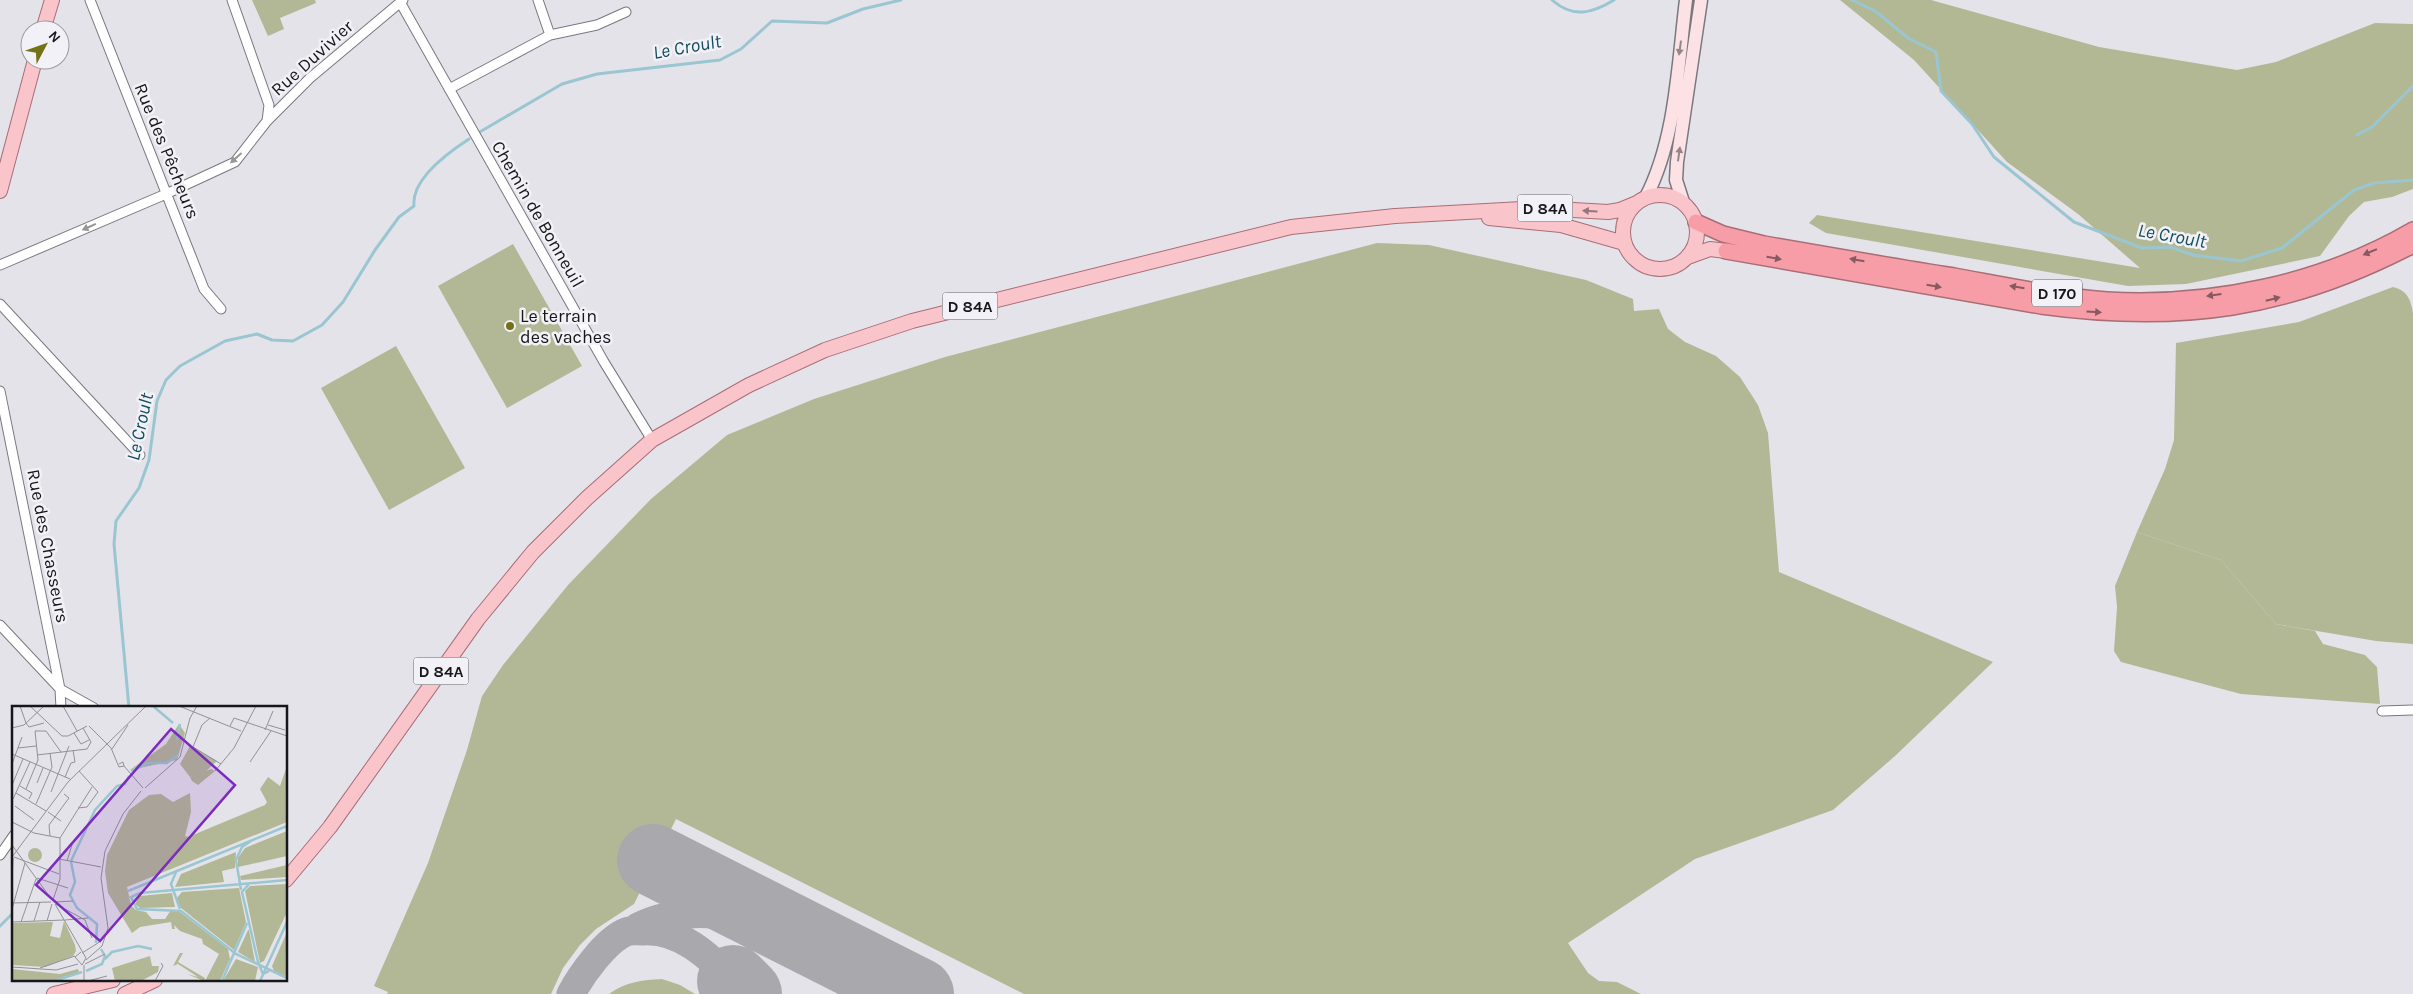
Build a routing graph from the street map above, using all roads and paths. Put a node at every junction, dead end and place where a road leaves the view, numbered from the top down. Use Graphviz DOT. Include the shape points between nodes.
graph roads {
  1 [pos="52,0"];
  2 [pos="90,0"];
  3 [pos="232,0"];
  4 [pos="538,0"];
  5 [pos="1686,0"];
  6 [pos="1701,0"];
  7 [pos="402,1"];
  8 [pos="626,12"];
  9 [pos="46,20"];
  10 [pos="550,35"];
  11 [pos="32,70"];
  12 [pos="449,89"];
  13 [pos="267,121"];
  14 [pos="0,191"];
  15 [pos="166,194"];
  16 [pos="1641,200"];
  17 [pos="1683,202"];
  18 [pos="1451,214"];
  19 [pos="1696,222"];
  20 [pos="2413,230"];
  21 [pos="1624,242"];
  22 [pos="2413,245"];
  23 [pos="1726,251"];
  24 [pos="1688,256"];
  25 [pos="0,265"];
  26 [pos="0,304"];
  27 [pos="221,309"];
  28 [pos="0,391"];
  29 [pos="695,415"];
  30 [pos="652,440"];
  31 [pos="140,455"];
  32 [pos="612,475"];
  33 [pos="0,625"];
  34 [pos="60,688"];
  35 [pos="62,706"];
  36 [pos="91,706"];
  37 [pos="2413,710"];
  38 [pos="2382,711"];
  39 [pos="12,838"];
  40 [pos="0,855"];
  41 [pos="288,878"];
  42 [pos="105,982"];
  43 [pos="151,982"];
  44 [pos="54,994"];
  45 [pos="125,994"];
  1 -- 9 [label="main road"];
  2 -- 15 [label="street, Rue des Pêcheurs"];
  3 -- 13 [label="street" via="269,105"];
  4 -- 10 [label="street"];
  5 -- 16 [label="main road, one-way" via="1668,135 1656,177"];
  17 -- 6 [label="main road, one-way" via="1676,180"];
  7 -- 12 [label="street, Chemin de Bonneuil"];
  7 -- 13 [label="street, Rue Duvivier" via="310,78"];
  8 -- 10 [label="street" via="597,25"];
  10 -- 12 [label="street"];
  11 -- 14 [label="main road"];
  12 -- 30 [label="street, Chemin de Bonneuil" via="604,362"];
  13 -- 15 [label="street, Rue Duvivier, one-way" via="235,162"];
  15 -- 25 [label="street, Rue Duvivier, one-way"];
  15 -- 27 [label="street, Rue des Pêcheurs" via="204,289"];
  16 -- 17 [label="main road" via="1665,195"];
  16 -- 18 [label="main road, D 84A, one-way" via="1608,212 1539,208"];
  16 -- 21 [label="main road" via="1624,221"];
  17 -- 19 [label="main road"];
  18 -- 21 [label="main road, D 84A" via="1561,225"];
  18 -- 29 [label="main road, D 84A" via="1395,216 1292,228 912,321 817,354 749,385"];
  20 -- 19 [label="highway, D 170, one-way" via="2334,267 2278,284 2189,299 2142,301 2083,297 1764,244 1723,234"];
  19 -- 24 [label="main road" via="1698,234"];
  21 -- 24 [label="main road" via="1637,261 1658,269 1680,264"];
  23 -- 22 [label="highway, D 170, one-way" via="2041,306 2156,315 2272,300 2339,279"];
  23 -- 24 [label="main road, D 170" via="1710,249"];
  26 -- 31 [label="street"];
  28 -- 34 [label="street, Rue des Chasseurs"];
  29 -- 30 [label="main road, D 84A"];
  29 -- 32 [label="main road, D 84A"];
  30 -- 32 [label="main road, D 84A"];
  32 -- 41 [label="main road, D 84A" via="533,552 488,605 330,827"];
  33 -- 34 [label="street"];
  34 -- 35 [label="street, Rue des Chasseurs"];
  34 -- 36 [label="street"];
  37 -- 38 [label="street"];
  39 -- 40 [label="street"];
  42 -- 44 [label="main road"];
  43 -- 45 [label="main road"];
}
